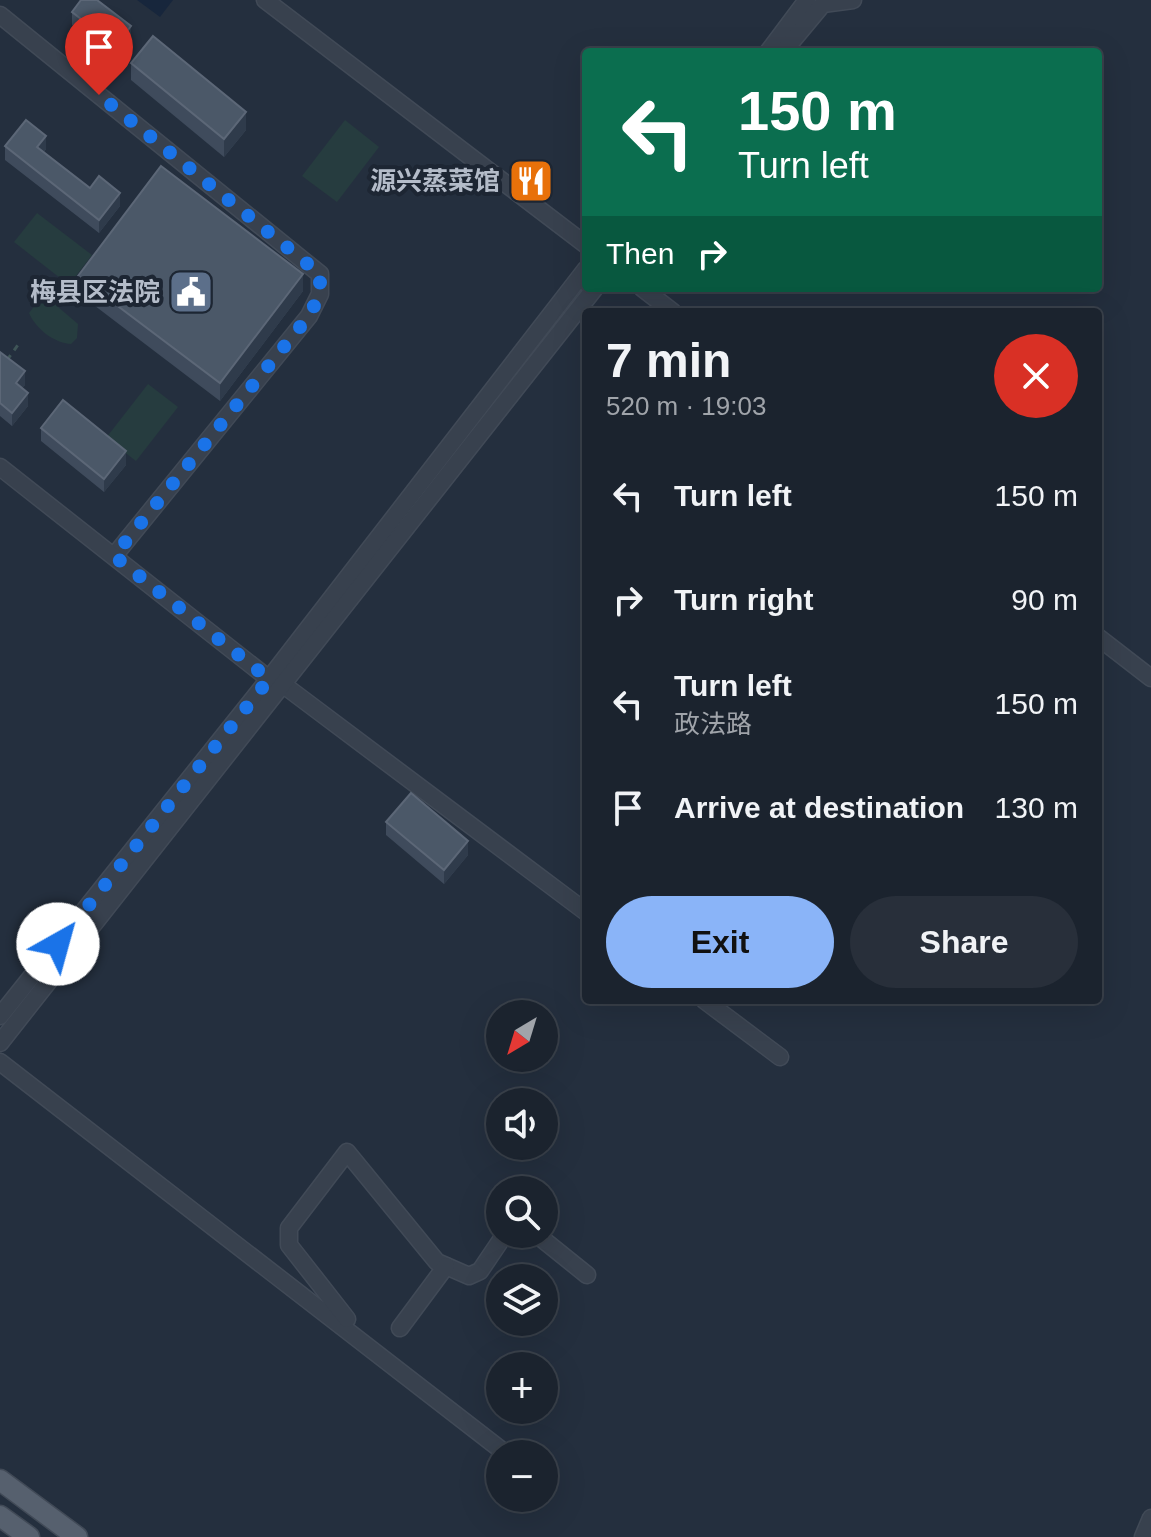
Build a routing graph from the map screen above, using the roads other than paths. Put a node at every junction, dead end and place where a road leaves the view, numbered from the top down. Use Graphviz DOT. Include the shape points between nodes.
graph roads {
  1 [pos="265,0"];
  2 [pos="807,0"];
  3 [pos="853,0"];
  4 [pos="0,15"];
  5 [pos="771,48"];
  6 [pos="786,48"];
  7 [pos="582,242"];
  8 [pos="582,274"];
  9 [pos="592,292"];
  10 [pos="647,292"];
  11 [pos="668,308"];
  12 [pos="0,467"];
  13 [pos="114,556"];
  14 [pos="1102,640"];
  15 [pos="1151,678"];
  16 [pos="275,681"];
  17 [pos="582,909"];
  18 [pos="709,1004"];
  19 [pos="0,1016"];
  20 [pos="0,1043"];
  21 [pos="780,1057"];
  22 [pos="0,1062"];
  23 [pos="496,1248"];
  24 [pos="553,1248"];
  25 [pos="446,1266"];
  26 [pos="587,1275"];
  27 [pos="347,1319"];
  28 [pos="400,1328"];
  29 [pos="488,1440"];
  30 [pos="0,1480"];
  31 [pos="0,1516"];
  32 [pos="1151,1518"];
  33 [pos="29,1537"];
  34 [pos="77,1537"];
  35 [pos="1143,1537"];
  1 -- 7 [label="street"];
  2 -- 5 [label="street"];
  3 -- 6 [label="street" via="823,4"];
  4 -- 13 [label="street" via="320,274 320,294 309,316"];
  8 -- 16 [label="street"];
  9 -- 16 [label="street"];
  10 -- 11 [label="street"];
  12 -- 13 [label="street"];
  13 -- 16 [label="street"];
  14 -- 15 [label="street"];
  16 -- 17 [label="street"];
  16 -- 19 [label="street"];
  16 -- 20 [label="street"];
  18 -- 21 [label="street"];
  22 -- 29 [label="street"];
  23 -- 25 [label="street" via="480,1271 469,1276"];
  24 -- 26 [label="street"];
  25 -- 27 [label="street" via="437,1262 347,1152 289,1228 289,1245"];
  25 -- 28 [label="street"];
  30 -- 34 [label="main road"];
  31 -- 33 [label="main road"];
  32 -- 35 [label="street"];
}
